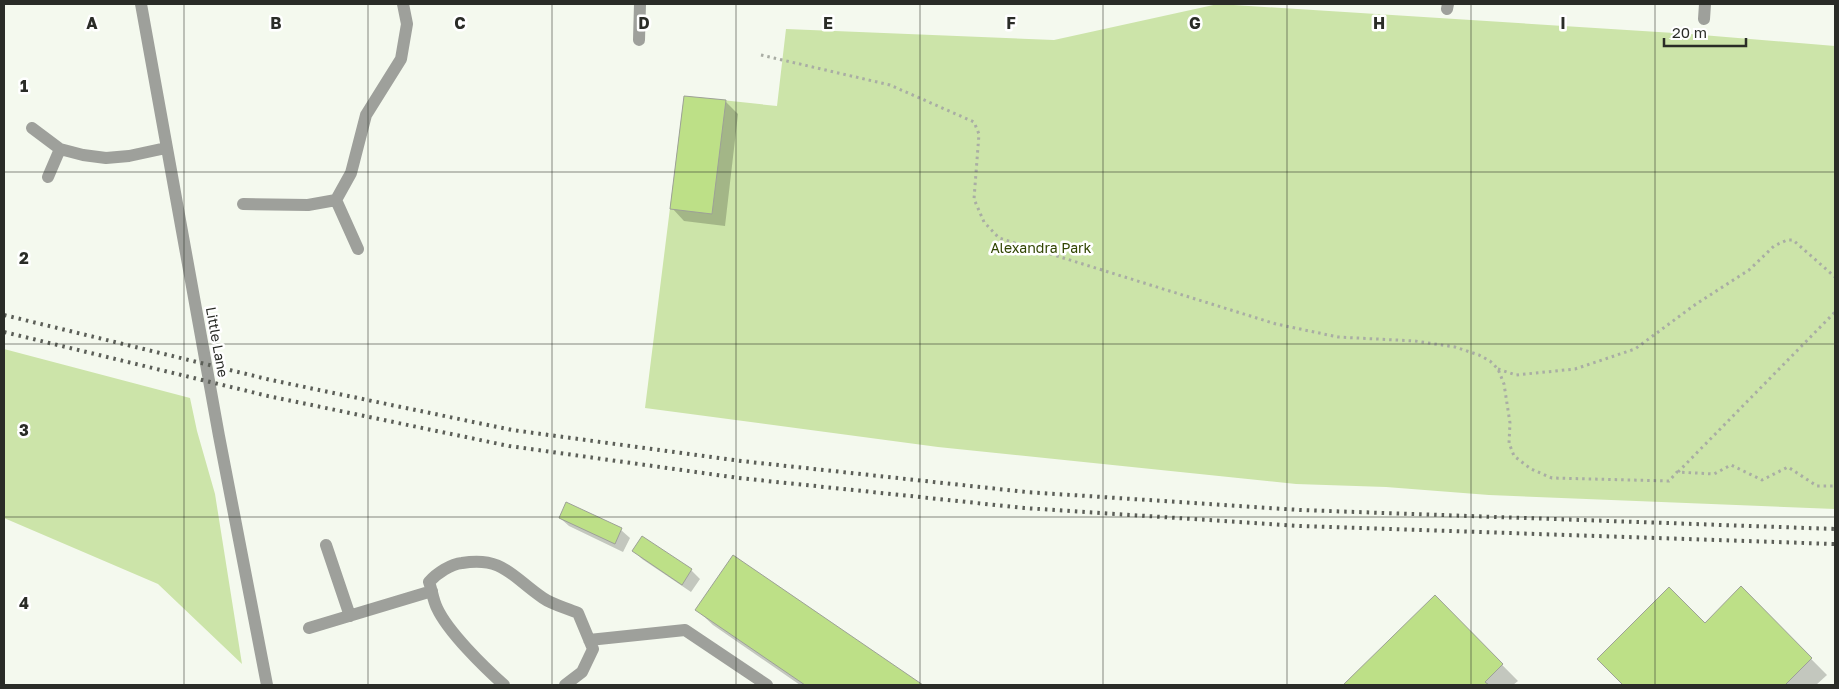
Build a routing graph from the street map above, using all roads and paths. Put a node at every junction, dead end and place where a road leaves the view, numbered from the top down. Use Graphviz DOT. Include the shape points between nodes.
graph roads {
  1 [pos="141,4"];
  2 [pos="403,4"];
  3 [pos="640,4"];
  4 [pos="1704,4"];
  5 [pos="1704,19"];
  6 [pos="639,40"];
  7 [pos="761,55"];
  8 [pos="32,128"];
  9 [pos="166,148"];
  10 [pos="60,149"];
  11 [pos="48,177"];
  12 [pos="336,200"];
  13 [pos="243,204"];
  14 [pos="358,249"];
  15 [pos="1835,277"];
  16 [pos="1835,312"];
  17 [pos="1498,369"];
  18 [pos="1677,472"];
  19 [pos="1835,486"];
  20 [pos="326,545"];
  21 [pos="432,591"];
  22 [pos="350,616"];
  23 [pos="309,628"];
  24 [pos="589,640"];
  25 [pos="267,685"];
  26 [pos="504,685"];
  27 [pos="565,685"];
  28 [pos="767,685"];
  1 -- 9 [label="street, Little Lane"];
  2 -- 12 [label="street" via="407,24 401,60 366,115 351,173"];
  3 -- 6 [label="street"];
  4 -- 5 [label="street"];
  7 -- 17 [label="path" via="890,85 974,122 979,134 974,198 984,222 999,238 1276,324 1338,337 1415,341 1455,347 1480,355"];
  8 -- 10 [label="street"];
  9 -- 10 [label="street" via="106,158"];
  9 -- 25 [label="street, Little Lane"];
  10 -- 11 [label="street"];
  12 -- 13 [label="street" via="308,204"];
  12 -- 14 [label="street"];
  15 -- 17 [label="path" via="1793,240 1786,240 1774,246 1749,270 1635,349 1575,369 1516,375"];
  16 -- 18 [label="path"];
  17 -- 18 [label="path" via="1504,384 1510,423 1509,443 1514,456 1531,469 1552,478 1587,480 1668,481"];
  18 -- 19 [label="path" via="1714,474 1731,465 1762,480 1788,467 1817,486"];
  20 -- 22 [label="street"];
  21 -- 22 [label="street"];
  21 -- 24 [label="street" via="429,582 453,564 478,560 493,563 544,600 578,613"];
  21 -- 26 [label="street" via="436,607 448,626"];
  22 -- 23 [label="street"];
  24 -- 27 [label="street" via="593,649 582,672"];
  24 -- 28 [label="street" via="685,630"];
}
